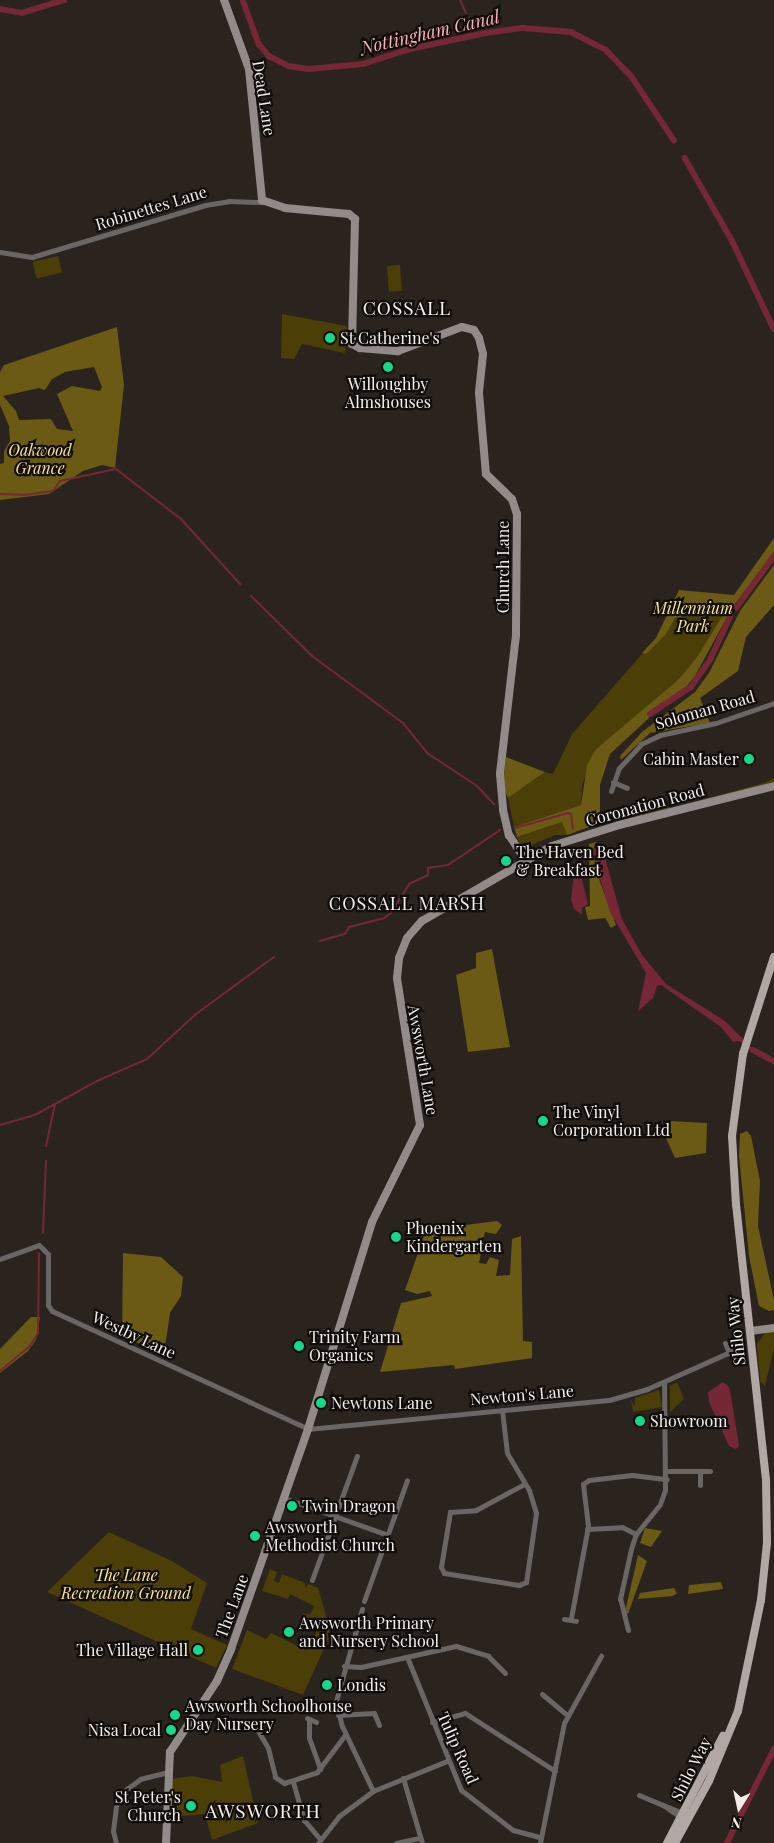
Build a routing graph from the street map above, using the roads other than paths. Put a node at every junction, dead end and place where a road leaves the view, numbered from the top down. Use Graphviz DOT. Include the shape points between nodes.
graph roads {
  1 [pos="224,0"];
  2 [pos="264,202"];
  3 [pos="352,215"];
  4 [pos="0,252"];
  5 [pos="774,702"];
  6 [pos="613,782"];
  7 [pos="774,786"];
  8 [pos="627,788"];
  9 [pos="611,791"];
  10 [pos="526,861"];
  11 [pos="774,957"];
  12 [pos="0,1259"];
  13 [pos="774,1328"];
  14 [pos="750,1330"];
  15 [pos="725,1343"];
  16 [pos="737,1349"];
  17 [pos="729,1353"];
  18 [pos="664,1382"];
  19 [pos="502,1410"];
  20 [pos="308,1429"];
  21 [pos="357,1456"];
  22 [pos="667,1471"];
  23 [pos="700,1471"];
  24 [pos="710,1471"];
  25 [pos="667,1479"];
  26 [pos="407,1480"];
  27 [pos="524,1484"];
  28 [pos="700,1485"];
  29 [pos="284,1498"];
  30 [pos="336,1516"];
  31 [pos="587,1529"];
  32 [pos="388,1534"];
  33 [pos="636,1534"];
  34 [pos="310,1568"];
  35 [pos="316,1570"];
  36 [pos="312,1580"];
  37 [pos="364,1601"];
  38 [pos="362,1609"];
  39 [pos="564,1619"];
  40 [pos="628,1630"];
  41 [pos="601,1656"];
  42 [pos="407,1657"];
  43 [pos="344,1666"];
  44 [pos="505,1673"];
  45 [pos="542,1694"];
  46 [pos="338,1715"];
  47 [pos="568,1716"];
  48 [pos="316,1722"];
  49 [pos="432,1722"];
  50 [pos="379,1725"];
  51 [pos="257,1729"];
  52 [pos="345,1735"];
  53 [pos="448,1761"];
  54 [pos="320,1769"];
  55 [pos="555,1771"];
  56 [pos="168,1772"];
  57 [pos="403,1778"];
  58 [pos="293,1782"];
  59 [pos="373,1791"];
  60 [pos="639,1795"];
  61 [pos="686,1818"];
  62 [pos="421,1840"];
  63 [pos="540,1840"];
  64 [pos="319,1842"];
  65 [pos="116,1843"];
  66 [pos="166,1843"];
  67 [pos="396,1843"];
  68 [pos="667,1843"];
  69 [pos="675,1843"];
  1 -- 2 [label="street, Dead Lane" via="249,70"];
  2 -- 3 [label="street, Robinettes Lane"];
  2 -- 4 [label="street, Robinettes Lane" via="229,201 205,205 32,257"];
  3 -- 10 [label="street, Church Lane" via="355,223 352,344 360,348 398,351 462,327 474,330 481,342 484,363 479,396 486,474 512,499 517,514 516,635 500,774 509,836"];
  5 -- 6 [label="street, Soloman Road" via="716,723 650,739 631,754"];
  6 -- 8 [label="street"];
  6 -- 9 [label="street, Soloman Road"];
  7 -- 10 [label="street, Coronation Road" via="565,841"];
  10 -- 20 [label="street, Awsworth Lane" via="422,921 410,934 401,952 399,996 420,1125 372,1222"];
  11 -- 14 [label="main road, Shilo Way" via="745,1046 733,1128 734,1186"];
  12 -- 20 [label="street, Westby Lane" via="39,1245 48,1254 48,1305 52,1311"];
  13 -- 14 [label="street"];
  14 -- 61 [label="main road, Shilo Way" via="766,1470 767,1543 758,1621 737,1706"];
  15 -- 17 [label="street"];
  16 -- 17 [label="street, Newton's Lane"];
  17 -- 18 [label="street, Newton's Lane"];
  18 -- 19 [label="street, Newton's Lane" via="609,1400"];
  18 -- 22 [label="street"];
  19 -- 20 [label="street, Newton's Lane"];
  19 -- 27 [label="street" via="507,1453"];
  20 -- 29 [label="street, The Lane"];
  21 -- 30 [label="street"];
  22 -- 23 [label="street"];
  22 -- 25 [label="street"];
  23 -- 24 [label="street"];
  23 -- 28 [label="street"];
  25 -- 31 [label="street" via="632,1475 586,1482 582,1490"];
  25 -- 33 [label="street" via="662,1501"];
  26 -- 32 [label="street"];
  27 -- 27 [label="street" via="532,1498 536,1519 524,1584 444,1573 441,1567 450,1512 476,1510"];
  29 -- 30 [label="street"];
  29 -- 56 [label="street, The Lane" via="230,1652 217,1681 176,1740"];
  30 -- 32 [label="street"];
  30 -- 35 [label="street"];
  31 -- 33 [label="street" via="622,1528"];
  31 -- 39 [label="street" via="573,1620"];
  32 -- 37 [label="street"];
  33 -- 40 [label="street" via="620,1599"];
  34 -- 35 [label="street"];
  35 -- 36 [label="street"];
  38 -- 43 [label="street"];
  41 -- 47 [label="street"];
  42 -- 43 [label="street" via="356,1668"];
  42 -- 44 [label="street" via="463,1647 488,1656"];
  42 -- 49 [label="street, Tulip Road"];
  43 -- 46 [label="street" via="337,1698"];
  45 -- 47 [label="street"];
  46 -- 50 [label="street" via="374,1713"];
  46 -- 52 [label="street"];
  47 -- 55 [label="street"];
  48 -- 54 [label="street" via="308,1718 309,1738"];
  49 -- 53 [label="street, Tulip Road"];
  49 -- 55 [label="street" via="465,1713"];
  51 -- 58 [label="street" via="268,1748 275,1777 284,1783"];
  52 -- 54 [label="street"];
  52 -- 59 [label="street"];
  53 -- 57 [label="street"];
  53 -- 63 [label="street, Tulip Road" via="457,1784 468,1797 513,1830"];
  54 -- 58 [label="street"];
  55 -- 63 [label="street"];
  56 -- 65 [label="street" via="140,1779 117,1796 113,1831"];
  56 -- 66 [label="street, The Lane"];
  57 -- 59 [label="street"];
  57 -- 62 [label="street"];
  58 -- 64 [label="street" via="308,1828"];
  59 -- 64 [label="street" via="339,1816"];
  60 -- 61 [label="street"];
  61 -- 68 [label="main road, Shilo Way"];
  61 -- 69 [label="main road, Shilo Way"];
  62 -- 67 [label="street"];
}
